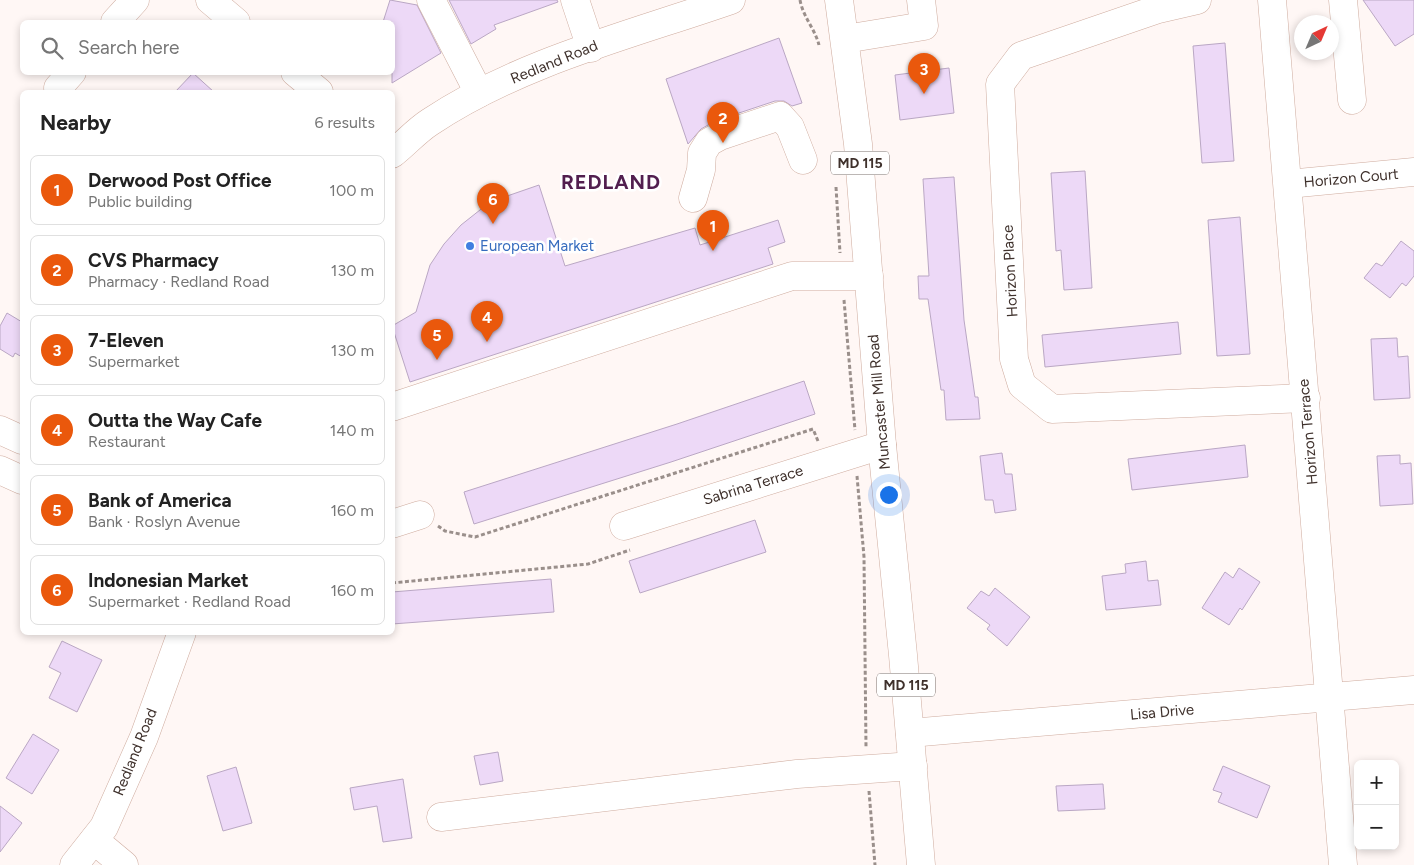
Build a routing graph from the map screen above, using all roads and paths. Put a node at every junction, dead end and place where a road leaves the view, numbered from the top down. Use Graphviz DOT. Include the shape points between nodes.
graph roads {
  1 [pos="135,0"];
  2 [pos="210,0"];
  3 [pos="431,0"];
  4 [pos="574,0"];
  5 [pos="732,0"];
  6 [pos="839,0"];
  7 [pos="921,0"];
  8 [pos="1197,0"];
  9 [pos="1272,0"];
  10 [pos="1344,0"];
  11 [pos="117,20"];
  12 [pos="234,20"];
  13 [pos="845,39"];
  14 [pos="591,48"];
  15 [pos="298,75"];
  16 [pos="316,90"];
  17 [pos="479,93"];
  18 [pos="1352,100"];
  19 [pos="395,151"];
  20 [pos="803,160"];
  21 [pos="1414,172"];
  22 [pos="1288,184"];
  23 [pos="693,198"];
  24 [pos="868,276"];
  25 [pos="1306,398"];
  26 [pos="395,406"];
  27 [pos="0,430"];
  28 [pos="20,439"];
  29 [pos="882,445"];
  30 [pos="827,462"];
  31 [pos="0,470"];
  32 [pos="20,479"];
  33 [pos="420,515"];
  34 [pos="395,523"];
  35 [pos="624,526"];
  36 [pos="181,635"];
  37 [pos="1414,690"];
  38 [pos="1329,698"];
  39 [pos="910,733"];
  40 [pos="913,766"];
  41 [pos="441,816"];
  42 [pos="94,840"];
  43 [pos="74,865"];
  44 [pos="124,865"];
  45 [pos="921,865"];
  46 [pos="1343,865"];
  1 -- 11 [label="street"];
  2 -- 12 [label="street"];
  3 -- 17 [label="street"];
  4 -- 14 [label="street"];
  5 -- 14 [label="street, Redland Road"];
  6 -- 13 [label="street, Muncaster Mill Road / MD 115"];
  7 -- 13 [label="street" via="924,26"];
  8 -- 25 [label="street, Horizon Place" via="1158,9 1021,56 1000,84 1014,359 1022,385 1052,409"];
  9 -- 22 [label="street, Horizon Terrace"];
  10 -- 18 [label="street"];
  13 -- 24 [label="street, Muncaster Mill Road / MD 115" via="858,144"];
  14 -- 17 [label="street, Redland Road"];
  15 -- 16 [label="street"];
  17 -- 19 [label="street, Redland Road" via="428,123"];
  20 -- 23 [label="street" via="790,127 780,116 720,136 709,142 702,153"];
  21 -- 22 [label="street, Horizon Court"];
  22 -- 25 [label="street, Horizon Terrace"];
  24 -- 26 [label="street" via="792,276"];
  24 -- 29 [label="street, Muncaster Mill Road / MD 115"];
  25 -- 38 [label="street, Horizon Terrace"];
  27 -- 28 [label="street"];
  29 -- 30 [label="street, Sabrina Terrace"];
  29 -- 39 [label="street, Muncaster Mill Road / MD 115"];
  30 -- 33 [label="path" via="813,429 475,537 445,531"];
  30 -- 35 [label="street, Sabrina Terrace"];
  31 -- 32 [label="street"];
  33 -- 34 [label="street"];
  36 -- 42 [label="street, Redland Road" via="144,736 104,827"];
  37 -- 38 [label="street, Lisa Drive"];
  38 -- 39 [label="street, Lisa Drive"];
  38 -- 46 [label="street, Horizon Terrace"];
  39 -- 40 [label="street, Muncaster Mill Road / MD 115"];
  40 -- 41 [label="street" via="797,774"];
  40 -- 45 [label="street, Muncaster Mill Road / MD 115"];
  42 -- 43 [label="street, Redland Road"];
  42 -- 44 [label="street"];
}
